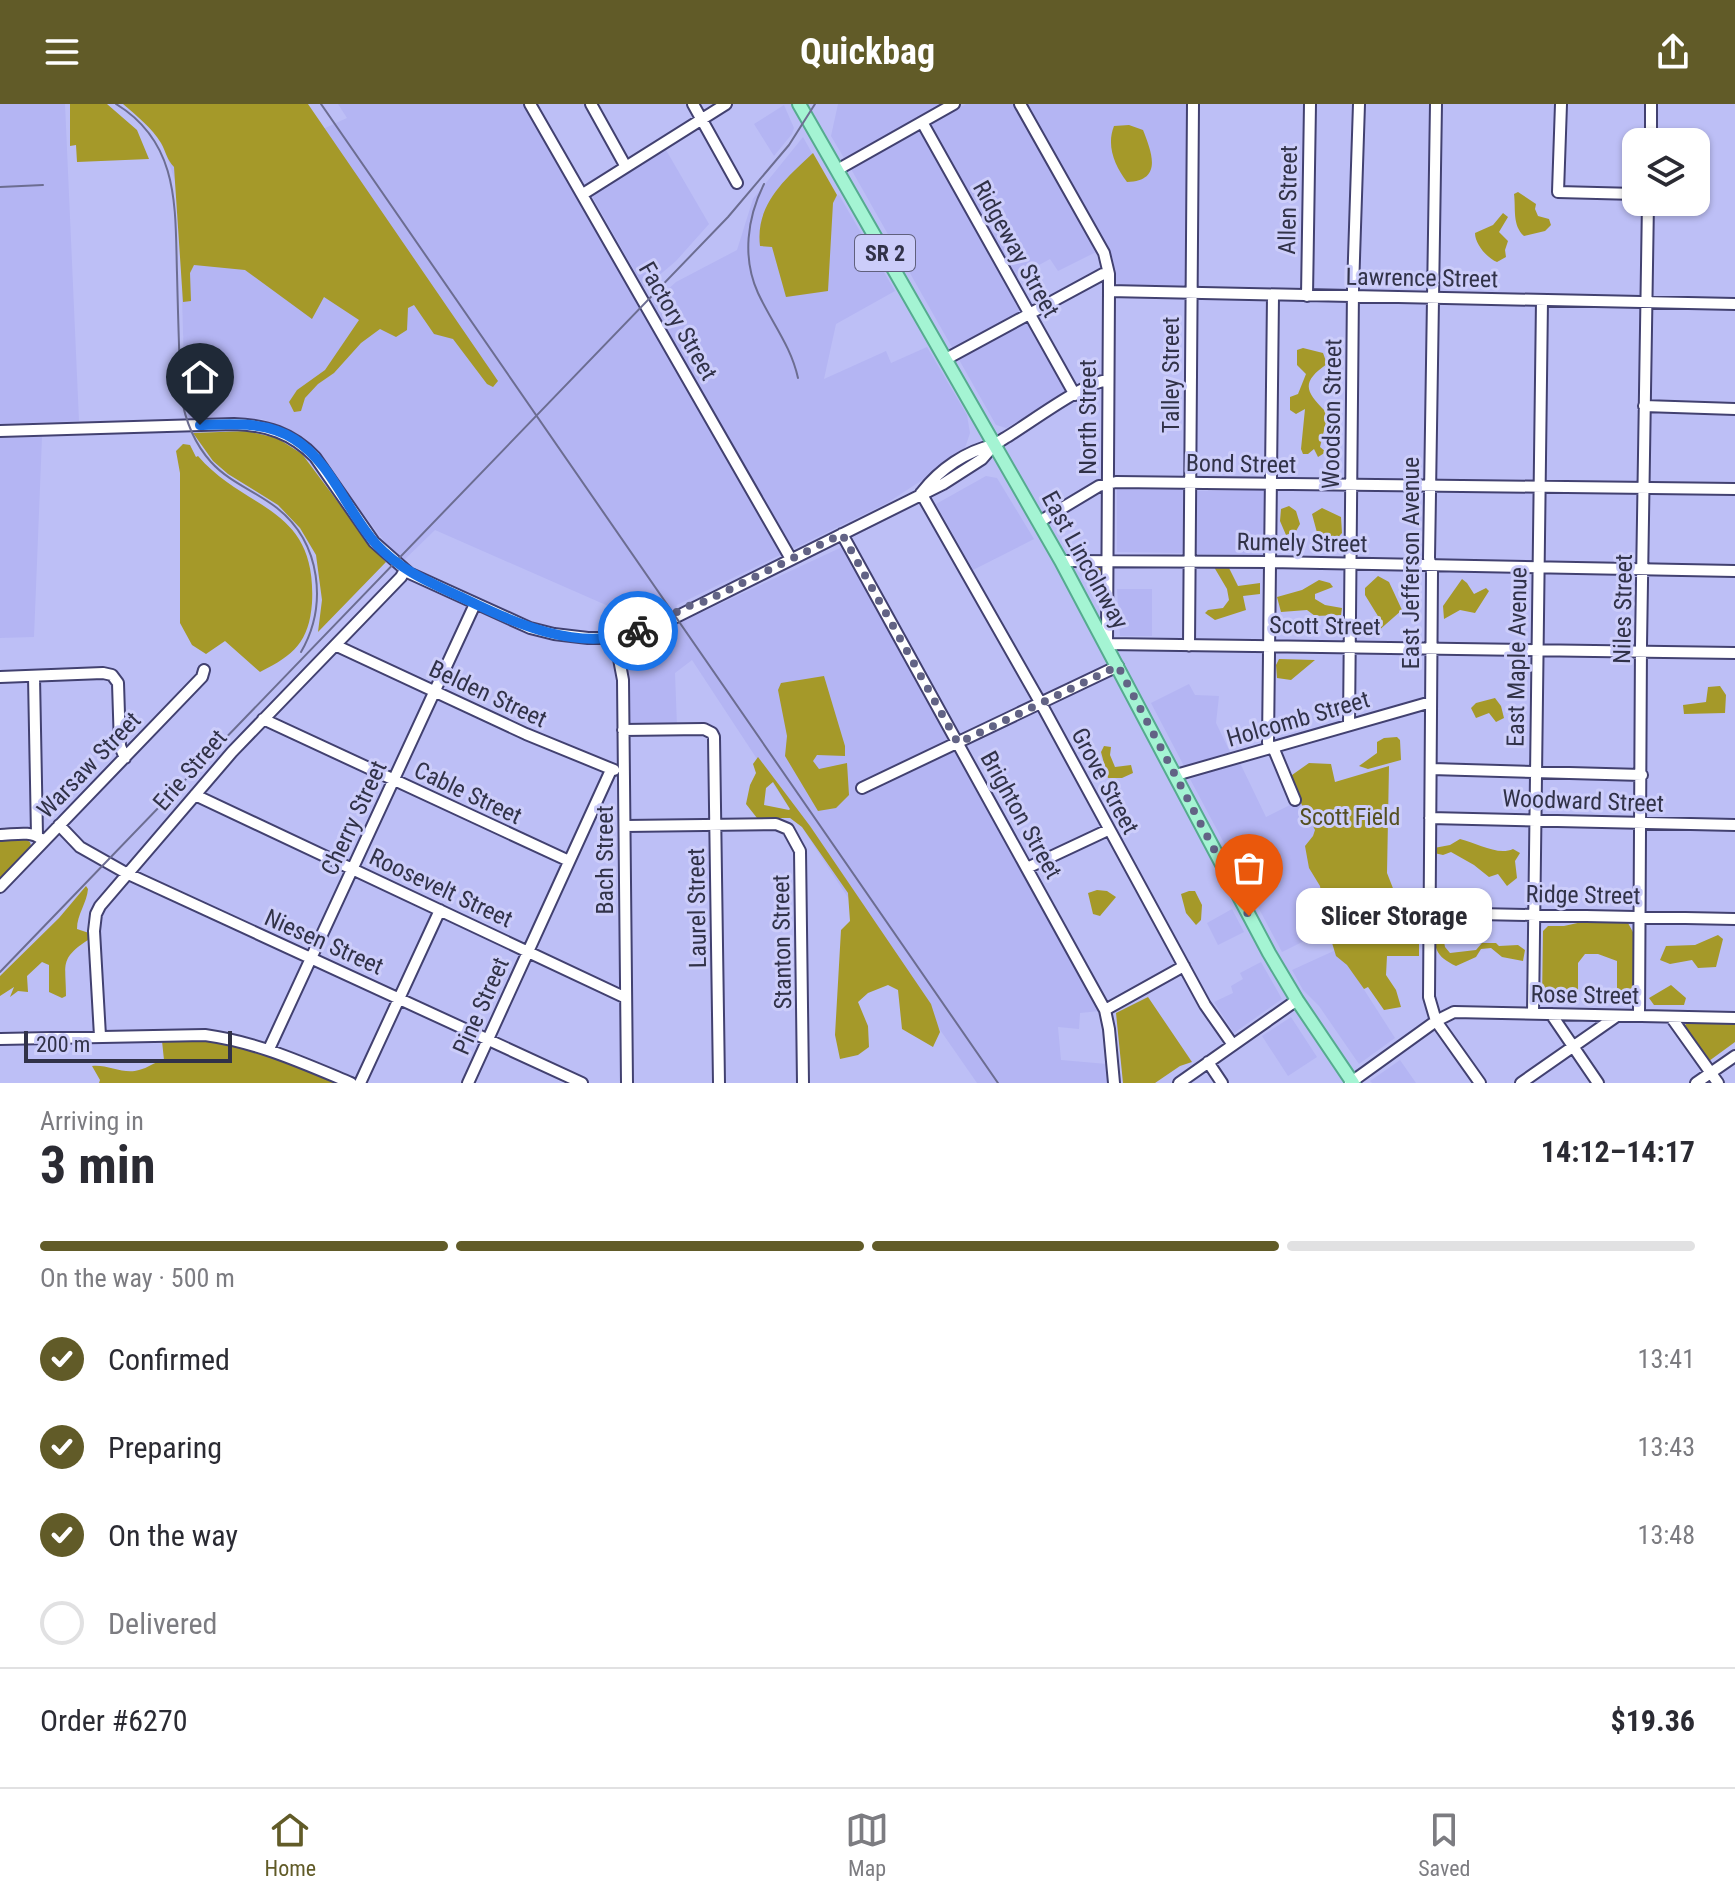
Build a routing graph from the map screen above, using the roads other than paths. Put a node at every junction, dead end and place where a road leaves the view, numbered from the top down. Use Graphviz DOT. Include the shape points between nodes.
graph roads {
  1 [pos="530,104"];
  2 [pos="591,104"];
  3 [pos="693,104"];
  4 [pos="726,104"];
  5 [pos="799,104"];
  6 [pos="954,104"];
  7 [pos="1020,104"];
  8 [pos="1193,104"];
  9 [pos="1310,104"];
  10 [pos="1359,104"];
  11 [pos="1436,104"];
  12 [pos="1561,104"];
  13 [pos="1651,104"];
  14 [pos="701,120"];
  15 [pos="922,122"];
  16 [pos="1651,128"];
  17 [pos="626,167"];
  18 [pos="837,170"];
  19 [pos="737,183"];
  20 [pos="583,194"];
  21 [pos="1622,194"];
  22 [pos="1648,216"];
  23 [pos="1109,274"];
  24 [pos="1109,291"];
  25 [pos="1192,294"];
  26 [pos="1273,296"];
  27 [pos="1307,296"];
  28 [pos="1354,297"];
  29 [pos="1433,299"];
  30 [pos="1542,300"];
  31 [pos="1647,301"];
  32 [pos="1735,304"];
  33 [pos="1029,316"];
  34 [pos="946,359"];
  35 [pos="1108,380"];
  36 [pos="1075,395"];
  37 [pos="1644,406"];
  38 [pos="1735,409"];
  39 [pos="0,431"];
  40 [pos="994,445"];
  41 [pos="1107,484"];
  42 [pos="1191,484"];
  43 [pos="1270,485"];
  44 [pos="1351,486"];
  45 [pos="1431,486"];
  46 [pos="1539,488"];
  47 [pos="1644,489"];
  48 [pos="1735,489"];
  49 [pos="921,493"];
  50 [pos="1039,522"];
  51 [pos="842,534"];
  52 [pos="791,559"];
  53 [pos="1061,561"];
  54 [pos="1108,561"];
  55 [pos="1190,562"];
  56 [pos="1270,562"];
  57 [pos="1350,564"];
  58 [pos="1431,566"];
  59 [pos="1538,568"];
  60 [pos="1643,569"];
  61 [pos="405,570"];
  62 [pos="1735,571"];
  63 [pos="475,604"];
  64 [pos="615,638"];
  65 [pos="1107,644"];
  66 [pos="1269,645"];
  67 [pos="337,646"];
  68 [pos="1189,646"];
  69 [pos="1349,647"];
  70 [pos="1431,649"];
  71 [pos="1536,650"];
  72 [pos="1641,652"];
  73 [pos="1735,653"];
  74 [pos="1118,666"];
  75 [pos="204,670"];
  76 [pos="0,677"];
  77 [pos="34,677"];
  78 [pos="434,691"];
  79 [pos="1431,702"];
  80 [pos="1040,704"];
  81 [pos="263,719"];
  82 [pos="1349,725"];
  83 [pos="623,730"];
  84 [pos="958,743"];
  85 [pos="1272,748"];
  86 [pos="125,758"];
  87 [pos="1431,769"];
  88 [pos="611,770"];
  89 [pos="624,771"];
  90 [pos="1535,772"];
  91 [pos="1176,775"];
  92 [pos="1642,775"];
  93 [pos="393,781"];
  94 [pos="862,788"];
  95 [pos="195,795"];
  96 [pos="1295,800"];
  97 [pos="1430,818"];
  98 [pos="1535,820"];
  99 [pos="1641,822"];
  100 [pos="716,824"];
  101 [pos="59,825"];
  102 [pos="1735,825"];
  103 [pos="625,826"];
  104 [pos="1108,830"];
  105 [pos="0,835"];
  106 [pos="40,838"];
  107 [pos="569,861"];
  108 [pos="352,868"];
  109 [pos="1027,868"];
  110 [pos="126,873"];
  111 [pos="0,887"];
  112 [pos="440,910"];
  113 [pos="1429,913"];
  114 [pos="1534,914"];
  115 [pos="1639,916"];
  116 [pos="1735,919"];
  117 [pos="528,951"];
  118 [pos="310,959"];
  119 [pos="1184,966"];
  120 [pos="400,998"];
  121 [pos="626,998"];
  122 [pos="1297,1000"];
  123 [pos="1429,1005"];
  124 [pos="1105,1010"];
  125 [pos="1454,1012"];
  126 [pos="1533,1013"];
  127 [pos="1551,1014"];
  128 [pos="1617,1016"];
  129 [pos="1639,1016"];
  130 [pos="1671,1017"];
  131 [pos="1735,1018"];
  132 [pos="1436,1021"];
  133 [pos="100,1036"];
  134 [pos="0,1039"];
  135 [pos="488,1039"];
  136 [pos="1233,1045"];
  137 [pos="1573,1047"];
  138 [pos="269,1049"];
  139 [pos="1735,1056"];
  140 [pos="1208,1062"];
  141 [pos="1711,1073"];
  142 [pos="577,1082"];
  143 [pos="351,1083"];
  144 [pos="360,1083"];
  145 [pos="468,1083"];
  146 [pos="627,1083"];
  147 [pos="719,1083"];
  148 [pos="803,1083"];
  149 [pos="1114,1083"];
  150 [pos="1179,1083"];
  151 [pos="1222,1083"];
  152 [pos="1352,1083"];
  153 [pos="1480,1083"];
  154 [pos="1521,1083"];
  155 [pos="1598,1083"];
  156 [pos="1696,1083"];
  157 [pos="1718,1083"];
  1 -- 20 [label="street, Factory Street"];
  2 -- 17 [label="street"];
  3 -- 14 [label="street"];
  4 -- 14 [label="street"];
  5 -- 18 [label="main road, East Lincolnway / SR 2"];
  6 -- 15 [label="street"];
  7 -- 23 [label="street, North Street" via="1100,244"];
  8 -- 25 [label="street, Talley Street"];
  9 -- 27 [label="street, Allen Street"];
  10 -- 28 [label="street, Woodson Street"];
  11 -- 29 [label="street, East Jefferson Avenue"];
  12 -- 21 [label="street" via="1558,192"];
  13 -- 16 [label="street"];
  14 -- 17 [label="street"];
  14 -- 19 [label="street"];
  15 -- 18 [label="street"];
  15 -- 33 [label="street, Ridgeway Street"];
  17 -- 20 [label="street"];
  18 -- 34 [label="main road, East Lincolnway / SR 2"];
  20 -- 52 [label="street, Factory Street"];
  22 -- 31 [label="street, Niles Street"];
  23 -- 24 [label="street, North Street"];
  23 -- 33 [label="street"];
  24 -- 25 [label="street, Lawrence Street"];
  24 -- 35 [label="street, North Street"];
  25 -- 26 [label="street, Lawrence Street"];
  25 -- 42 [label="street, Talley Street"];
  26 -- 27 [label="street, Lawrence Street"];
  26 -- 43 [label="street"];
  27 -- 28 [label="street, Lawrence Street"];
  28 -- 29 [label="street, Lawrence Street"];
  28 -- 44 [label="street, Woodson Street"];
  29 -- 30 [label="street, Lawrence Street"];
  29 -- 45 [label="street, East Jefferson Avenue"];
  30 -- 31 [label="street, Lawrence Street"];
  30 -- 46 [label="street, East Maple Avenue"];
  31 -- 32 [label="street, Lawrence Street"];
  31 -- 37 [label="street, Niles Street"];
  33 -- 34 [label="street"];
  33 -- 36 [label="street, Ridgeway Street"];
  34 -- 40 [label="main road, East Lincolnway / SR 2"];
  35 -- 36 [label="street"];
  35 -- 41 [label="street, North Street"];
  36 -- 40 [label="street"];
  37 -- 38 [label="street"];
  37 -- 47 [label="street, Niles Street"];
  39 -- 61 [label="street" via="251,425 281,432 315,457 374,542"];
  40 -- 49 [label="street" via="982,459"];
  40 -- 50 [label="main road, East Lincolnway / SR 2"];
  41 -- 42 [label="street, Bond Street"];
  41 -- 50 [label="street, Bond Street"];
  41 -- 54 [label="street, North Street"];
  42 -- 43 [label="street, Bond Street"];
  42 -- 55 [label="street, Talley Street"];
  43 -- 44 [label="street, Bond Street"];
  43 -- 56 [label="street"];
  44 -- 45 [label="street, Bond Street"];
  44 -- 57 [label="street, Woodson Street"];
  45 -- 46 [label="street, Bond Street"];
  45 -- 58 [label="street, East Jefferson Avenue"];
  46 -- 47 [label="street, Bond Street"];
  46 -- 59 [label="street, East Maple Avenue"];
  47 -- 48 [label="street, Bond Street"];
  47 -- 60 [label="street, Niles Street"];
  49 -- 51 [label="street"];
  49 -- 80 [label="street, Grove Street"];
  50 -- 53 [label="main road, East Lincolnway / SR 2"];
  51 -- 52 [label="street"];
  51 -- 84 [label="street, Brighton Street"];
  52 -- 64 [label="street"];
  53 -- 54 [label="street"];
  53 -- 65 [label="main road, East Lincolnway / SR 2"];
  54 -- 55 [label="street, Rumely Street"];
  54 -- 65 [label="street, North Street"];
  55 -- 56 [label="street, Rumely Street"];
  55 -- 68 [label="street, Talley Street"];
  56 -- 57 [label="street, Rumely Street"];
  56 -- 66 [label="street"];
  57 -- 58 [label="street, Rumely Street"];
  57 -- 69 [label="street, Woodson Street"];
  58 -- 59 [label="street, Rumely Street"];
  58 -- 70 [label="street, East Jefferson Avenue"];
  59 -- 60 [label="street, Rumely Street"];
  59 -- 71 [label="street, East Maple Avenue"];
  60 -- 62 [label="street, Rumely Street"];
  60 -- 72 [label="street, Niles Street"];
  61 -- 63 [label="street"];
  61 -- 67 [label="street, Erie Street"];
  63 -- 64 [label="street" via="540,631"];
  63 -- 78 [label="street, Cherry Street"];
  64 -- 83 [label="street, Bach Street"];
  65 -- 68 [label="street, Scott Street"];
  65 -- 74 [label="main road, East Lincolnway / SR 2"];
  66 -- 68 [label="street, Scott Street"];
  66 -- 69 [label="street, Scott Street"];
  66 -- 85 [label="street"];
  67 -- 78 [label="street, Belden Street"];
  67 -- 81 [label="street, Erie Street"];
  69 -- 70 [label="street, Scott Street"];
  69 -- 82 [label="street, Woodson Street"];
  70 -- 71 [label="street, Scott Street"];
  70 -- 79 [label="street, East Jefferson Avenue"];
  71 -- 72 [label="street, Scott Street"];
  71 -- 90 [label="street, East Maple Avenue"];
  72 -- 73 [label="street, Scott Street"];
  72 -- 92 [label="street, Niles Street"];
  74 -- 80 [label="street"];
  74 -- 91 [label="main road, East Lincolnway / SR 2"];
  75 -- 86 [label="street, Warsaw Street"];
  76 -- 77 [label="street"];
  77 -- 86 [label="street" via="112,675 118,683"];
  77 -- 106 [label="street"];
  78 -- 88 [label="street, Belden Street"];
  78 -- 93 [label="street, Cherry Street"];
  79 -- 82 [label="street, Holcomb Street"];
  79 -- 87 [label="street, East Jefferson Avenue"];
  80 -- 84 [label="street"];
  80 -- 104 [label="street, Grove Street"];
  81 -- 93 [label="street, Cable Street"];
  81 -- 95 [label="street, Erie Street"];
  82 -- 85 [label="street, Holcomb Street"];
  83 -- 89 [label="street, Bach Street"];
  83 -- 100 [label="street, Laurel Street" via="712,733"];
  84 -- 94 [label="street"];
  84 -- 109 [label="street, Brighton Street"];
  85 -- 91 [label="street, Holcomb Street"];
  85 -- 96 [label="street"];
  86 -- 101 [label="street, Warsaw Street"];
  87 -- 90 [label="street"];
  87 -- 97 [label="street, East Jefferson Avenue"];
  88 -- 89 [label="street, Belden Street"];
  88 -- 107 [label="street, Pine Street"];
  89 -- 103 [label="street, Bach Street"];
  90 -- 92 [label="street"];
  90 -- 98 [label="street, East Maple Avenue"];
  91 -- 122 [label="main road, East Lincolnway / SR 2"];
  92 -- 99 [label="street, Niles Street"];
  93 -- 107 [label="street, Cable Street"];
  93 -- 108 [label="street, Cherry Street"];
  95 -- 108 [label="street, Roosevelt Street"];
  95 -- 110 [label="street, Erie Street"];
  97 -- 98 [label="street, Woodward Street"];
  97 -- 113 [label="street, East Jefferson Avenue"];
  98 -- 99 [label="street, Woodward Street"];
  98 -- 114 [label="street, East Maple Avenue"];
  99 -- 102 [label="street, Woodward Street"];
  99 -- 115 [label="street, Niles Street"];
  100 -- 103 [label="street"];
  100 -- 147 [label="street, Laurel Street"];
  100 -- 148 [label="street, Stanton Street" via="783,825 799,848"];
  101 -- 106 [label="street, Warsaw Street"];
  101 -- 110 [label="street, Niesen Street" via="80,847"];
  103 -- 121 [label="street, Bach Street"];
  104 -- 109 [label="street"];
  104 -- 119 [label="street, Grove Street"];
  105 -- 106 [label="street"];
  106 -- 111 [label="street, Warsaw Street"];
  107 -- 117 [label="street, Pine Street"];
  108 -- 112 [label="street, Roosevelt Street"];
  108 -- 118 [label="street, Cherry Street"];
  109 -- 124 [label="street, Brighton Street"];
  110 -- 118 [label="street, Niesen Street"];
  110 -- 133 [label="street, Erie Street" via="96,914"];
  112 -- 117 [label="street, Roosevelt Street"];
  112 -- 120 [label="street"];
  113 -- 114 [label="street, Ridge Street"];
  113 -- 123 [label="street, East Jefferson Avenue"];
  114 -- 115 [label="street, Ridge Street"];
  114 -- 126 [label="street, East Maple Avenue"];
  115 -- 116 [label="street, Ridge Street"];
  115 -- 129 [label="street, Niles Street"];
  117 -- 121 [label="street, Roosevelt Street"];
  117 -- 135 [label="street, Pine Street"];
  118 -- 120 [label="street, Niesen Street"];
  118 -- 138 [label="street, Cherry Street"];
  119 -- 124 [label="street"];
  119 -- 136 [label="street, Grove Street"];
  120 -- 135 [label="street, Niesen Street"];
  120 -- 144 [label="street"];
  121 -- 146 [label="street, Bach Street"];
  122 -- 136 [label="street"];
  122 -- 152 [label="main road, East Lincolnway / SR 2"];
  123 -- 125 [label="street"];
  123 -- 132 [label="street, East Jefferson Avenue"];
  124 -- 149 [label="street, Brighton Street"];
  125 -- 126 [label="street, Rose Street"];
  125 -- 132 [label="street, Rose Street"];
  126 -- 127 [label="street, Rose Street"];
  127 -- 128 [label="street, Rose Street"];
  127 -- 137 [label="street"];
  128 -- 129 [label="street, Rose Street"];
  128 -- 137 [label="street"];
  129 -- 130 [label="street, Rose Street"];
  130 -- 131 [label="street, Rose Street"];
  130 -- 141 [label="street"];
  132 -- 152 [label="street, Rose Street"];
  132 -- 153 [label="street, East Jefferson Avenue"];
  133 -- 134 [label="street"];
  133 -- 138 [label="street" via="205,1035"];
  135 -- 142 [label="street, Niesen Street"];
  135 -- 145 [label="street, Pine Street"];
  136 -- 140 [label="street"];
  137 -- 154 [label="street"];
  137 -- 155 [label="street"];
  138 -- 143 [label="street"];
  139 -- 141 [label="street"];
  140 -- 150 [label="street"];
  140 -- 151 [label="street"];
  141 -- 156 [label="street"];
  141 -- 157 [label="street"];
}
